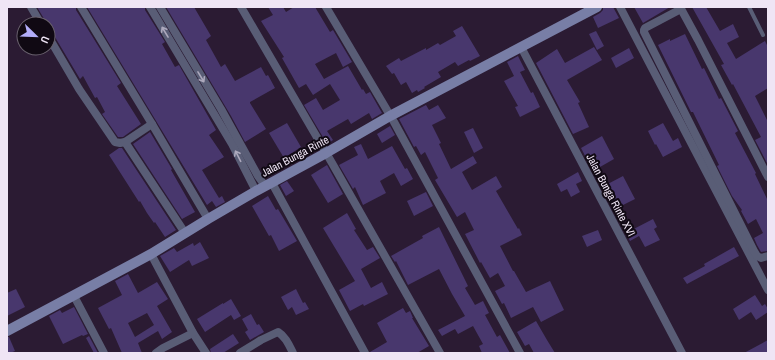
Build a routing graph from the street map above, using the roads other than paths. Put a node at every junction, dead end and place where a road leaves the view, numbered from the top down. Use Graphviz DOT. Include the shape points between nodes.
graph roads {
  1 [pos="31,7"];
  2 [pos="81,7"];
  3 [pos="150,7"];
  4 [pos="160,7"];
  5 [pos="241,7"];
  6 [pos="326,7"];
  7 [pos="597,7"];
  8 [pos="620,7"];
  9 [pos="749,7"];
  10 [pos="681,8"];
  11 [pos="36,16"];
  12 [pos="763,35"];
  13 [pos="521,47"];
  14 [pos="56,50"];
  15 [pos="183,54"];
  16 [pos="390,116"];
  17 [pos="152,124"];
  18 [pos="125,142"];
  19 [pos="326,153"];
  20 [pos="768,177"];
  21 [pos="264,187"];
  22 [pos="208,219"];
  23 [pos="185,233"];
  24 [pos="151,254"];
  25 [pos="768,256"];
  26 [pos="768,290"];
  27 [pos="74,296"];
  28 [pos="7,331"];
  29 [pos="192,333"];
  30 [pos="104,353"];
  31 [pos="156,353"];
  32 [pos="206,353"];
  33 [pos="240,353"];
  34 [pos="293,353"];
  35 [pos="365,353"];
  36 [pos="440,353"];
  37 [pos="520,353"];
  38 [pos="682,353"];
  1 -- 11 [label="street"];
  2 -- 17 [label="street"];
  15 -- 3 [label="street, one-way"];
  4 -- 15 [label="street"];
  5 -- 19 [label="street"];
  6 -- 16 [label="street"];
  7 -- 13 [label="street, Jalan Bunga Rinte"];
  8 -- 26 [label="street"];
  9 -- 12 [label="lane"];
  10 -- 20 [label="street"];
  10 -- 25 [label="street" via="645,28 644,32 754,252 761,258"];
  13 -- 16 [label="street, Jalan Bunga Rinte"];
  13 -- 38 [label="street, Jalan Bunga Rinte XVI"];
  14 -- 18 [label="street" via="112,138 120,144"];
  15 -- 21 [label="street" via="232,144"];
  16 -- 19 [label="street, Jalan Bunga Rinte"];
  16 -- 37 [label="street"];
  17 -- 18 [label="street"];
  17 -- 22 [label="street"];
  18 -- 23 [label="street"];
  19 -- 21 [label="street, Jalan Bunga Rinte"];
  19 -- 36 [label="street"];
  21 -- 22 [label="street, Jalan Bunga Rinte"];
  21 -- 35 [label="street"];
  22 -- 23 [label="street, Jalan Bunga Rinte"];
  23 -- 24 [label="street, Jalan Bunga Rinte"];
  24 -- 27 [label="street, Jalan Bunga Rinte"];
  24 -- 29 [label="street"];
  27 -- 28 [label="street, Jalan Bunga Rinte"];
  27 -- 30 [label="street"];
  29 -- 31 [label="street"];
  29 -- 32 [label="street"];
  33 -- 34 [label="street" via="278,332 282,334"];
}
